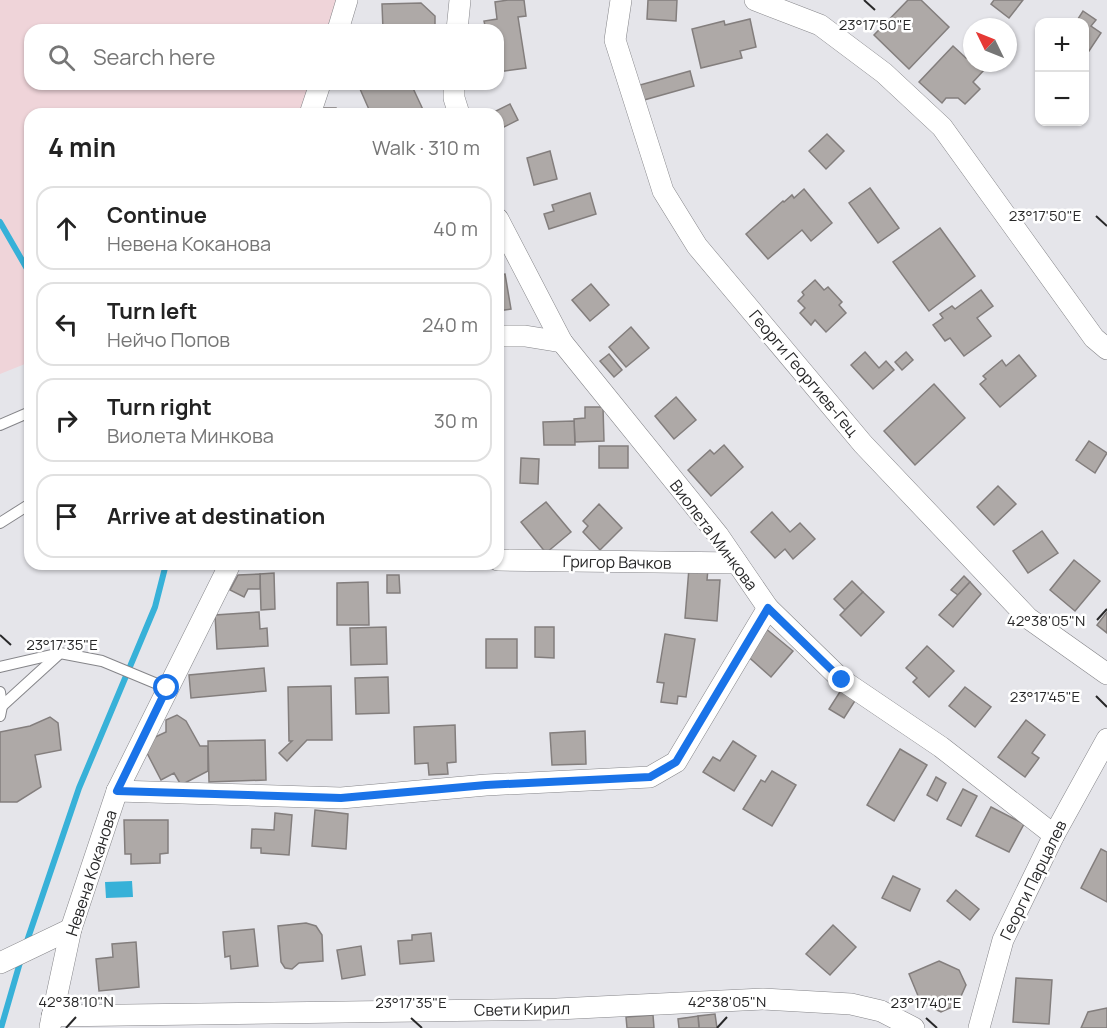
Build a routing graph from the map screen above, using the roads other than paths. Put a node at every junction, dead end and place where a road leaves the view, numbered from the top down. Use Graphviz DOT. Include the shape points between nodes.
graph roads {
  1 [pos="347,0"];
  2 [pos="460,0"];
  3 [pos="621,0"];
  4 [pos="755,0"];
  5 [pos="340,24"];
  6 [pos="458,24"];
  7 [pos="318,90"];
  8 [pos="454,90"];
  9 [pos="312,108"];
  10 [pos="457,108"];
  11 [pos="504,231"];
  12 [pos="504,336"];
  13 [pos="562,342"];
  14 [pos="1107,349"];
  15 [pos="24,415"];
  16 [pos="0,425"];
  17 [pos="24,508"];
  18 [pos="0,523"];
  19 [pos="504,560"];
  20 [pos="737,564"];
  21 [pos="227,570"];
  22 [pos="768,608"];
  23 [pos="60,653"];
  24 [pos="0,667"];
  25 [pos="1107,674"];
  26 [pos="167,688"];
  27 [pos="0,692"];
  28 [pos="1,711"];
  29 [pos="1107,739"];
  30 [pos="117,791"];
  31 [pos="1054,835"];
  32 [pos="71,929"];
  33 [pos="0,963"];
  34 [pos="51,1022"];
  35 [pos="914,1028"];
  36 [pos="979,1028"];
  1 -- 5 [label="street"];
  2 -- 6 [label="street"];
  3 -- 25 [label="street, Георги Георгиев-Гец" via="615,40 663,191 697,246 863,444 1028,618"];
  4 -- 14 [label="street" via="820,25 884,73 942,127 1095,338"];
  7 -- 9 [label="street"];
  8 -- 10 [label="street"];
  11 -- 13 [label="street, Виолета Минкова"];
  12 -- 13 [label="street"];
  13 -- 20 [label="street, Виолета Минкова" via="718,535"];
  15 -- 16 [label="lane"];
  17 -- 18 [label="lane"];
  19 -- 20 [label="street, Григор Вачков"];
  20 -- 22 [label="street, Виолета Минкова"];
  21 -- 26 [label="street, Невена Коканова"];
  22 -- 30 [label="street" via="676,762 650,777 486,785 341,798"];
  22 -- 31 [label="street, Виолета Минкова" via="842,680 941,747"];
  23 -- 24 [label="lane"];
  23 -- 26 [label="lane" via="102,662"];
  23 -- 28 [label="lane"];
  26 -- 30 [label="street, Невена Коканова"];
  27 -- 28 [label="lane"];
  29 -- 31 [label="street, Георги Парцалев"];
  30 -- 32 [label="street, Невена Коканова"];
  31 -- 36 [label="street, Георги Парцалев" via="1003,940"];
  32 -- 33 [label="street"];
  32 -- 34 [label="street, Невена Коканова"];
  34 -- 35 [label="street, Свети Кирил" via="763,999 851,1004 881,1011"];
}
